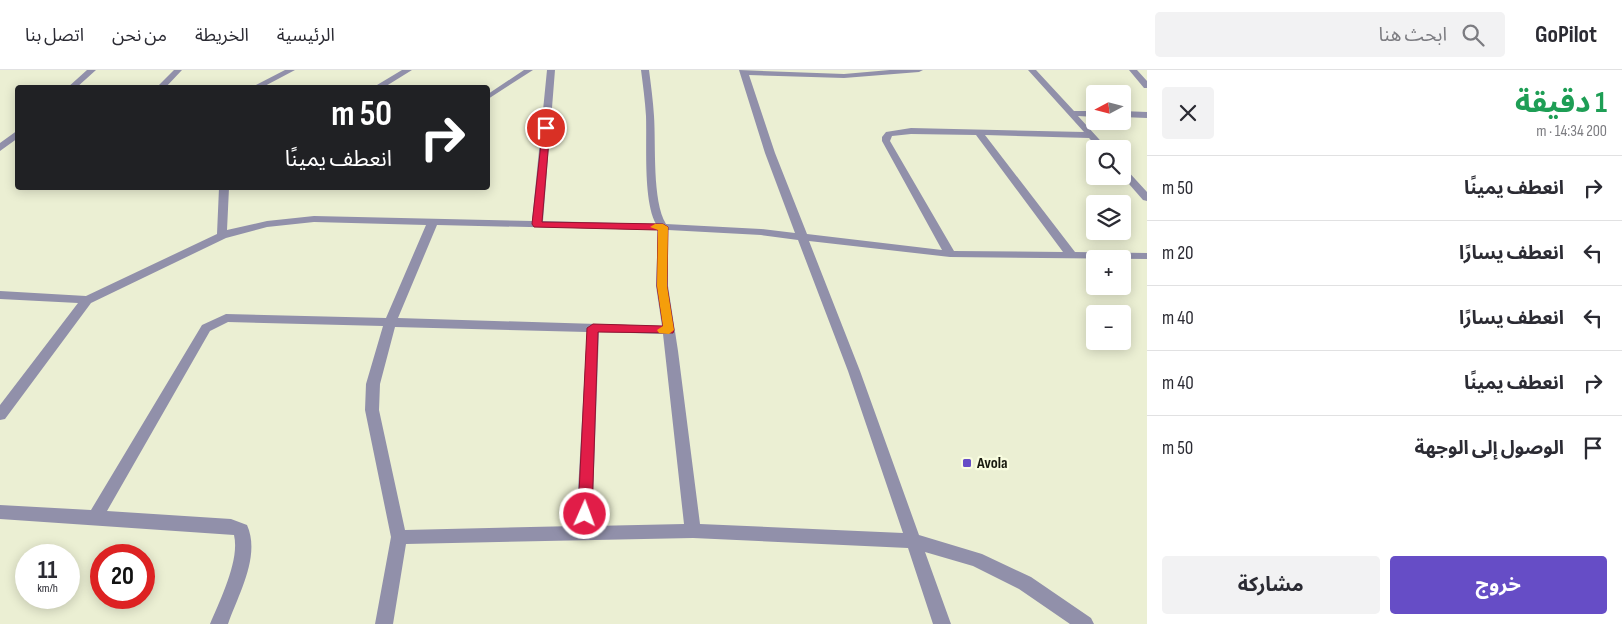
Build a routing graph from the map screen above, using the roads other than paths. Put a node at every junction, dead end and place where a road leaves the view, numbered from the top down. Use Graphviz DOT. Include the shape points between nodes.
graph roads {
  1 [pos="92,70"];
  2 [pos="178,70"];
  3 [pos="291,70"];
  4 [pos="408,70"];
  5 [pos="529,70"];
  6 [pos="552,70"];
  7 [pos="645,70"];
  8 [pos="919,70"];
  9 [pos="1032,70"];
  10 [pos="1133,70"];
  11 [pos="743,71"];
  12 [pos="868,72"];
  13 [pos="74,85"];
  14 [pos="163,85"];
  15 [pos="260,85"];
  16 [pos="381,85"];
  17 [pos="1147,86"];
  18 [pos="490,96"];
  19 [pos="1072,114"];
  20 [pos="1086,114"];
  21 [pos="1131,114"];
  22 [pos="1147,115"];
  23 [pos="978,132"];
  24 [pos="1092,135"];
  25 [pos="15,136"];
  26 [pos="1096,140"];
  27 [pos="0,148"];
  28 [pos="1131,180"];
  29 [pos="224,190"];
  30 [pos="1147,198"];
  31 [pos="433,221"];
  32 [pos="537,224"];
  33 [pos="663,227"];
  34 [pos="222,236"];
  35 [pos="804,237"];
  36 [pos="950,254"];
  37 [pos="1072,256"];
  38 [pos="1147,256"];
  39 [pos="0,295"];
  40 [pos="87,300"];
  41 [pos="390,322"];
  42 [pos="593,328"];
  43 [pos="669,330"];
  44 [pos="0,415"];
  45 [pos="0,512"];
  46 [pos="95,516"];
  47 [pos="693,531"];
  48 [pos="584,533"];
  49 [pos="399,538"];
  50 [pos="913,541"];
  51 [pos="219,624"];
  52 [pos="384,624"];
  53 [pos="942,624"];
  54 [pos="1085,624"];
  1 -- 13 [label="street"];
  2 -- 14 [label="street"];
  3 -- 15 [label="street"];
  4 -- 16 [label="street"];
  5 -- 18 [label="street"];
  6 -- 32 [label="street"];
  7 -- 33 [label="street" via="654,192 657,217"];
  8 -- 12 [label="street"];
  9 -- 19 [label="street"];
  10 -- 17 [label="street"];
  11 -- 12 [label="street" via="820,76"];
  11 -- 35 [label="street" via="770,153"];
  19 -- 20 [label="street"];
  19 -- 24 [label="street"];
  21 -- 22 [label="street"];
  23 -- 24 [label="street"];
  23 -- 36 [label="street" via="898,132 886,137"];
  23 -- 37 [label="street"];
  24 -- 26 [label="street"];
  25 -- 27 [label="street"];
  28 -- 30 [label="street"];
  29 -- 34 [label="street"];
  31 -- 32 [label="street"];
  31 -- 34 [label="street" via="281,221 241,228"];
  31 -- 41 [label="street"];
  32 -- 33 [label="street"];
  33 -- 35 [label="street"];
  33 -- 43 [label="street" via="662,286"];
  34 -- 40 [label="street"];
  35 -- 36 [label="street"];
  35 -- 50 [label="street"];
  36 -- 37 [label="street"];
  37 -- 38 [label="street"];
  39 -- 40 [label="street"];
  40 -- 44 [label="street"];
  41 -- 42 [label="street"];
  41 -- 46 [label="street" via="239,317 226,318 206,328"];
  41 -- 49 [label="street" via="373,384 372,410"];
  42 -- 43 [label="street"];
  42 -- 48 [label="street"];
  43 -- 47 [label="street"];
  45 -- 46 [label="street"];
  46 -- 51 [label="street" via="232,526 241,530 244,536 242,558"];
  47 -- 48 [label="street"];
  47 -- 50 [label="street"];
  48 -- 49 [label="street"];
  49 -- 52 [label="street"];
  50 -- 53 [label="street"];
  50 -- 54 [label="street" via="976,559 1025,583"];
}
